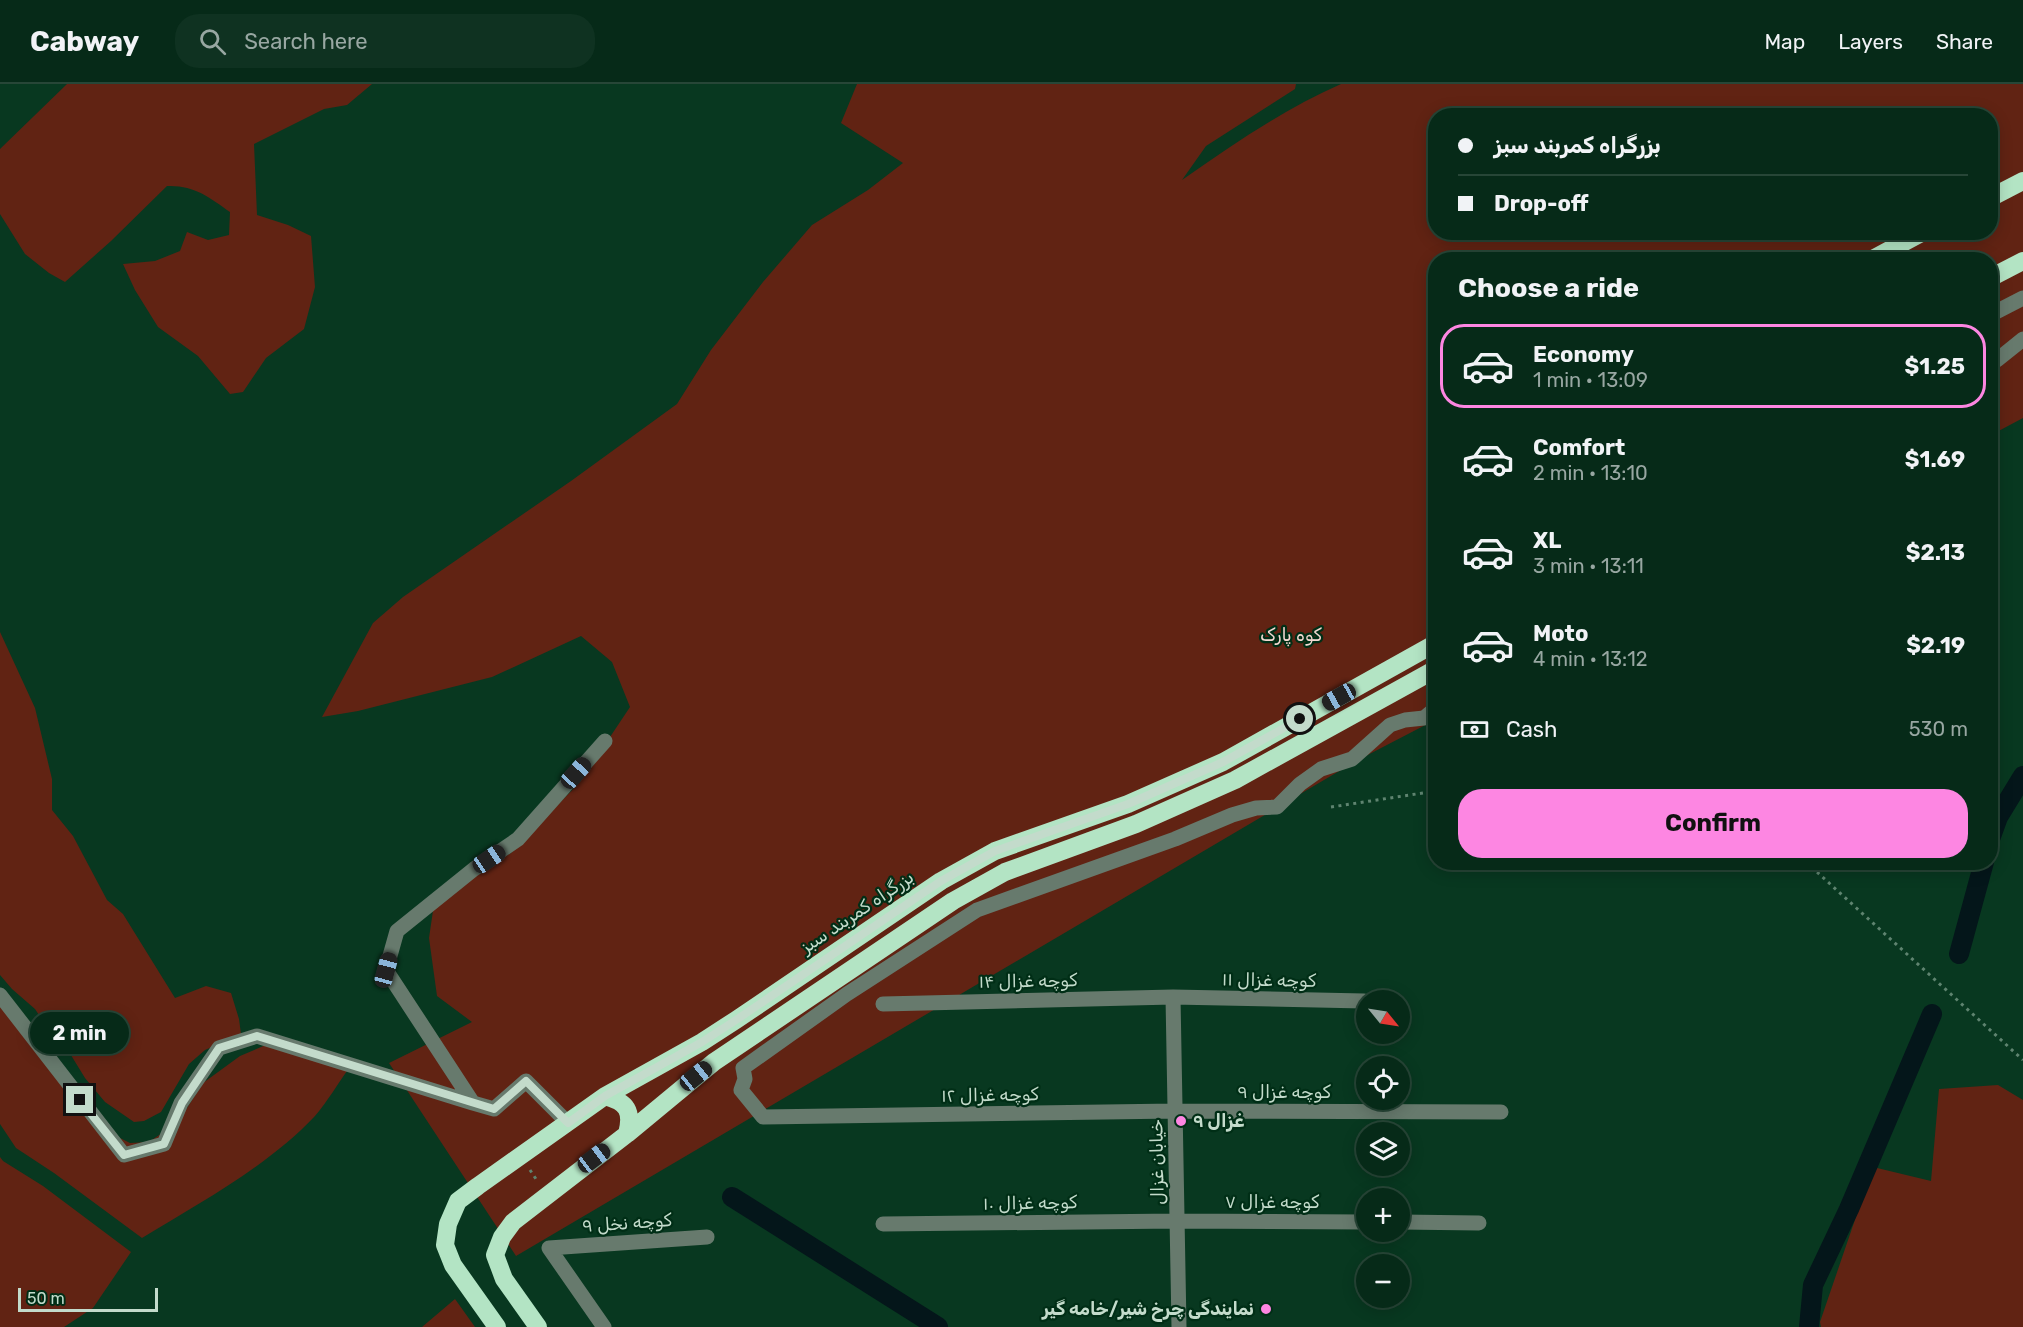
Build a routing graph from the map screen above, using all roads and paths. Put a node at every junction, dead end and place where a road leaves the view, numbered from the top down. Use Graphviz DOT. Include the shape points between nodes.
graph roads {
  1 [pos="2023,181"];
  2 [pos="1998,194"];
  3 [pos="1908,240"];
  4 [pos="1886,252"];
  5 [pos="2023,261"];
  6 [pos="1998,274"];
  7 [pos="2023,298"];
  8 [pos="1998,311"];
  9 [pos="2023,339"];
  10 [pos="1998,359"];
  11 [pos="1428,647"];
  12 [pos="1428,673"];
  13 [pos="1428,715"];
  14 [pos="606,741"];
  15 [pos="1428,792"];
  16 [pos="1331,807"];
  17 [pos="1815,870"];
  18 [pos="0,995"];
  19 [pos="1173,997"];
  20 [pos="1356,1001"];
  21 [pos="883,1004"];
  22 [pos="2023,1060"];
  23 [pos="605,1096"];
  24 [pos="473,1103"];
  25 [pos="1175,1111"];
  26 [pos="1501,1112"];
  27 [pos="568,1123"];
  28 [pos="627,1134"];
  29 [pos="522,1155"];
  30 [pos="546,1195"];
  31 [pos="1177,1221"];
  32 [pos="1356,1222"];
  33 [pos="1410,1222"];
  34 [pos="1479,1223"];
  35 [pos="883,1224"];
  36 [pos="707,1237"];
  37 [pos="497,1327"];
  38 [pos="538,1327"];
  39 [pos="604,1327"];
  40 [pos="1179,1327"];
  1 -- 2 [label="highway"];
  3 -- 4 [label="highway"];
  5 -- 6 [label="highway"];
  7 -- 8 [label="street"];
  9 -- 10 [label="street"];
  11 -- 23 [label="highway, بزرگراه کمربند سبز" via="1223,762 1128,804 986,856 941,881 711,1036"];
  12 -- 28 [label="highway" via="1235,780 1136,824 1005,872 953,901 746,1039"];
  13 -- 25 [label="street, کوچه غزال ۱۲" via="1390,725 1352,759 1321,769 1277,807 1232,815 977,910 743,1068 741,1090 763,1117"];
  14 -- 24 [label="street" via="518,839 397,931 386,970"];
  15 -- 16 [label="path"];
  17 -- 22 [label="path"];
  18 -- 24 [label="street" via="124,1155 164,1144 182,1103 219,1048 257,1036"];
  19 -- 20 [label="street, کوچه غزال ۱۱"];
  19 -- 21 [label="street, کوچه غزال ۱۴"];
  19 -- 25 [label="street, خیابان غزال"];
  23 -- 27 [label="highway, بزرگراه کمربند سبز"];
  23 -- 28 [label="highway" via="620,1101 627,1109"];
  24 -- 27 [label="street" via="494,1109 526,1081"];
  25 -- 26 [label="street, کوچه غزال ۹"];
  25 -- 31 [label="street, خیابان غزال"];
  27 -- 29 [label="highway, بزرگراه کمربند سبز"];
  28 -- 30 [label="highway"];
  29 -- 30 [label="path"];
  29 -- 37 [label="highway, بزرگراه کمربند سبز" via="458,1201 446,1235 445,1245 453,1264"];
  30 -- 38 [label="highway" via="513,1222 495,1255 504,1279"];
  31 -- 32 [label="street, کوچه غزال ۷"];
  31 -- 35 [label="street, کوچه غزال ۱۰"];
  31 -- 40 [label="street, خیابان غزال"];
  33 -- 34 [label="street"];
  36 -- 39 [label="street, کوچه نخل ۹" via="549,1248"];
}
